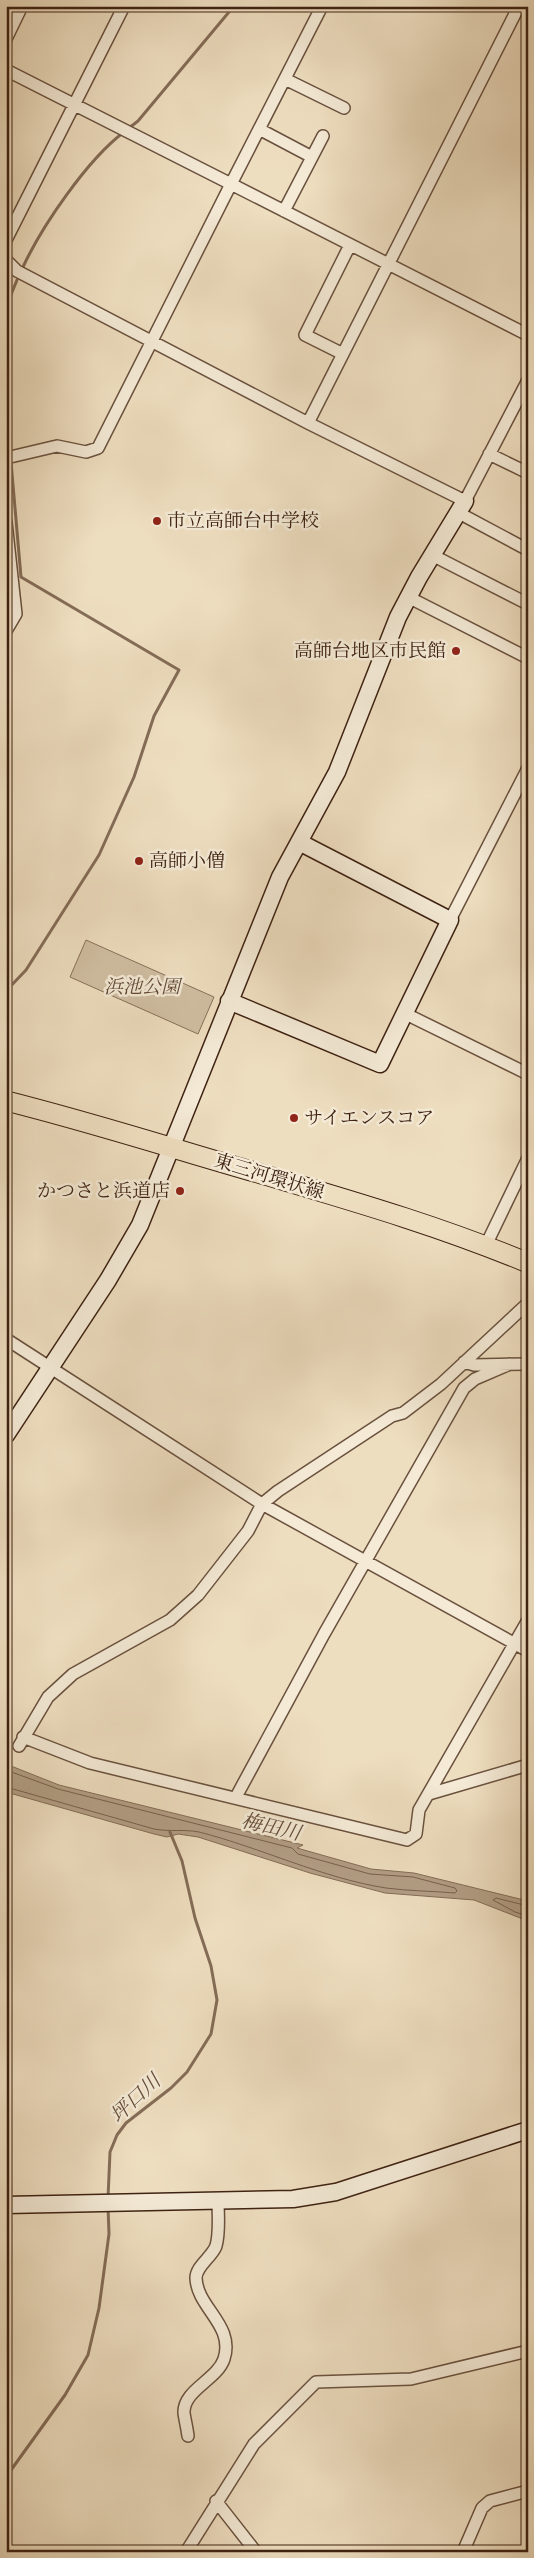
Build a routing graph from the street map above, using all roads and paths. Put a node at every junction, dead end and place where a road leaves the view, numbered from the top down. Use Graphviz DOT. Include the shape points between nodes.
graph roads {
  1 [pos="22,6"];
  2 [pos="124,6"];
  3 [pos="322,6"];
  4 [pos="519,6"];
  5 [pos="528,10"];
  6 [pos="6,39"];
  7 [pos="6,70"];
  8 [pos="285,79"];
  9 [pos="75,104"];
  10 [pos="344,108"];
  11 [pos="259,129"];
  12 [pos="323,136"];
  13 [pos="312,157"];
  14 [pos="231,184"];
  15 [pos="284,211"];
  16 [pos="6,240"];
  17 [pos="350,245"];
  18 [pos="6,260"];
  19 [pos="389,265"];
  20 [pos="528,335"];
  21 [pos="152,342"];
  22 [pos="343,354"];
  23 [pos="528,380"];
  24 [pos="308,423"];
  25 [pos="489,454"];
  26 [pos="10,457"];
  27 [pos="528,473"];
  28 [pos="462,507"];
  29 [pos="6,522"];
  30 [pos="528,550"];
  31 [pos="432,555"];
  32 [pos="408,596"];
  33 [pos="528,604"];
  34 [pos="6,631"];
  35 [pos="528,658"];
  36 [pos="528,768"];
  37 [pos="299,842"];
  38 [pos="450,920"];
  39 [pos="230,1001"];
  40 [pos="406,1014"];
  41 [pos="528,1074"];
  42 [pos="6,1101"];
  43 [pos="170,1148"];
  44 [pos="528,1158"];
  45 [pos="486,1245"];
  46 [pos="528,1263"];
  47 [pos="528,1303"];
  48 [pos="6,1339"];
  49 [pos="464,1362"];
  50 [pos="510,1364"];
  51 [pos="528,1364"];
  52 [pos="51,1368"];
  53 [pos="6,1435"];
  54 [pos="262,1504"];
  55 [pos="366,1561"];
  56 [pos="528,1620"];
  57 [pos="514,1644"];
  58 [pos="528,1651"];
  59 [pos="528,1765"];
  60 [pos="429,1794"];
  61 [pos="236,1797"];
  62 [pos="528,2130"];
  63 [pos="218,2200"];
  64 [pos="6,2205"];
  65 [pos="528,2351"];
  66 [pos="188,2436"];
  67 [pos="528,2491"];
  68 [pos="216,2501"];
  69 [pos="186,2552"];
  70 [pos="256,2552"];
  71 [pos="463,2552"];
  1 -- 6 [label="street"];
  2 -- 9 [label="street"];
  3 -- 8 [label="street"];
  4 -- 5 [label="street"];
  4 -- 19 [label="street"];
  7 -- 9 [label="street"];
  8 -- 10 [label="street"];
  8 -- 11 [label="street"];
  9 -- 14 [label="street"];
  9 -- 16 [label="street"];
  11 -- 13 [label="street"];
  11 -- 14 [label="street"];
  12 -- 13 [label="street"];
  13 -- 15 [label="street"];
  14 -- 15 [label="street"];
  14 -- 21 [label="street"];
  15 -- 17 [label="street"];
  17 -- 19 [label="street"];
  17 -- 22 [label="street" via="305,334"];
  18 -- 21 [label="street" via="17,271"];
  19 -- 20 [label="street"];
  19 -- 22 [label="street"];
  21 -- 24 [label="street"];
  21 -- 26 [label="street" via="98,448 86,452 57,446"];
  22 -- 24 [label="street"];
  23 -- 25 [label="street"];
  24 -- 28 [label="street"];
  25 -- 27 [label="street"];
  25 -- 28 [label="street"];
  28 -- 30 [label="street"];
  28 -- 31 [label="street"];
  29 -- 34 [label="street" via="16,614"];
  31 -- 32 [label="street"];
  31 -- 33 [label="street"];
  32 -- 35 [label="street"];
  32 -- 37 [label="street" via="380,657 337,772"];
  36 -- 38 [label="street"];
  37 -- 38 [label="street"];
  37 -- 39 [label="street" via="280,877"];
  38 -- 40 [label="street"];
  39 -- 40 [label="street" via="380,1064"];
  39 -- 43 [label="street"];
  40 -- 41 [label="street"];
  42 -- 43 [label="main road, 東三河環状線" via="72,1117"];
  43 -- 45 [label="main road, 東三河環状線" via="407,1218"];
  43 -- 52 [label="street" via="132,1238"];
  44 -- 45 [label="street"];
  45 -- 46 [label="main road, 東三河環状線"];
  47 -- 49 [label="street"];
  48 -- 52 [label="street"];
  49 -- 50 [label="street" via="474,1365"];
  49 -- 54 [label="street" via="403,1413 392,1416"];
  50 -- 51 [label="street"];
  50 -- 55 [label="street" via="475,1379 464,1388"];
  52 -- 53 [label="street"];
  52 -- 54 [label="street"];
  54 -- 55 [label="street"];
  54 -- 61 [label="street" via="248,1531 198,1595 170,1620 73,1674 48,1697 21,1741 90,1763"];
  55 -- 57 [label="street"];
  55 -- 61 [label="street"];
  56 -- 57 [label="street"];
  57 -- 58 [label="street"];
  57 -- 60 [label="street"];
  59 -- 60 [label="street"];
  60 -- 61 [label="street" via="419,1810 416,1834 407,1840"];
  62 -- 63 [label="street" via="336,2192 293,2199"];
  63 -- 64 [label="street"];
  63 -- 66 [label="street" via="215,2249 196,2278 223,2331 226,2346 224,2360 217,2372 186,2402 184,2412"];
  65 -- 68 [label="street" via="411,2379 316,2382 254,2444"];
  67 -- 71 [label="street" via="490,2501 482,2508"];
  68 -- 69 [label="street"];
  68 -- 70 [label="street"];
}
